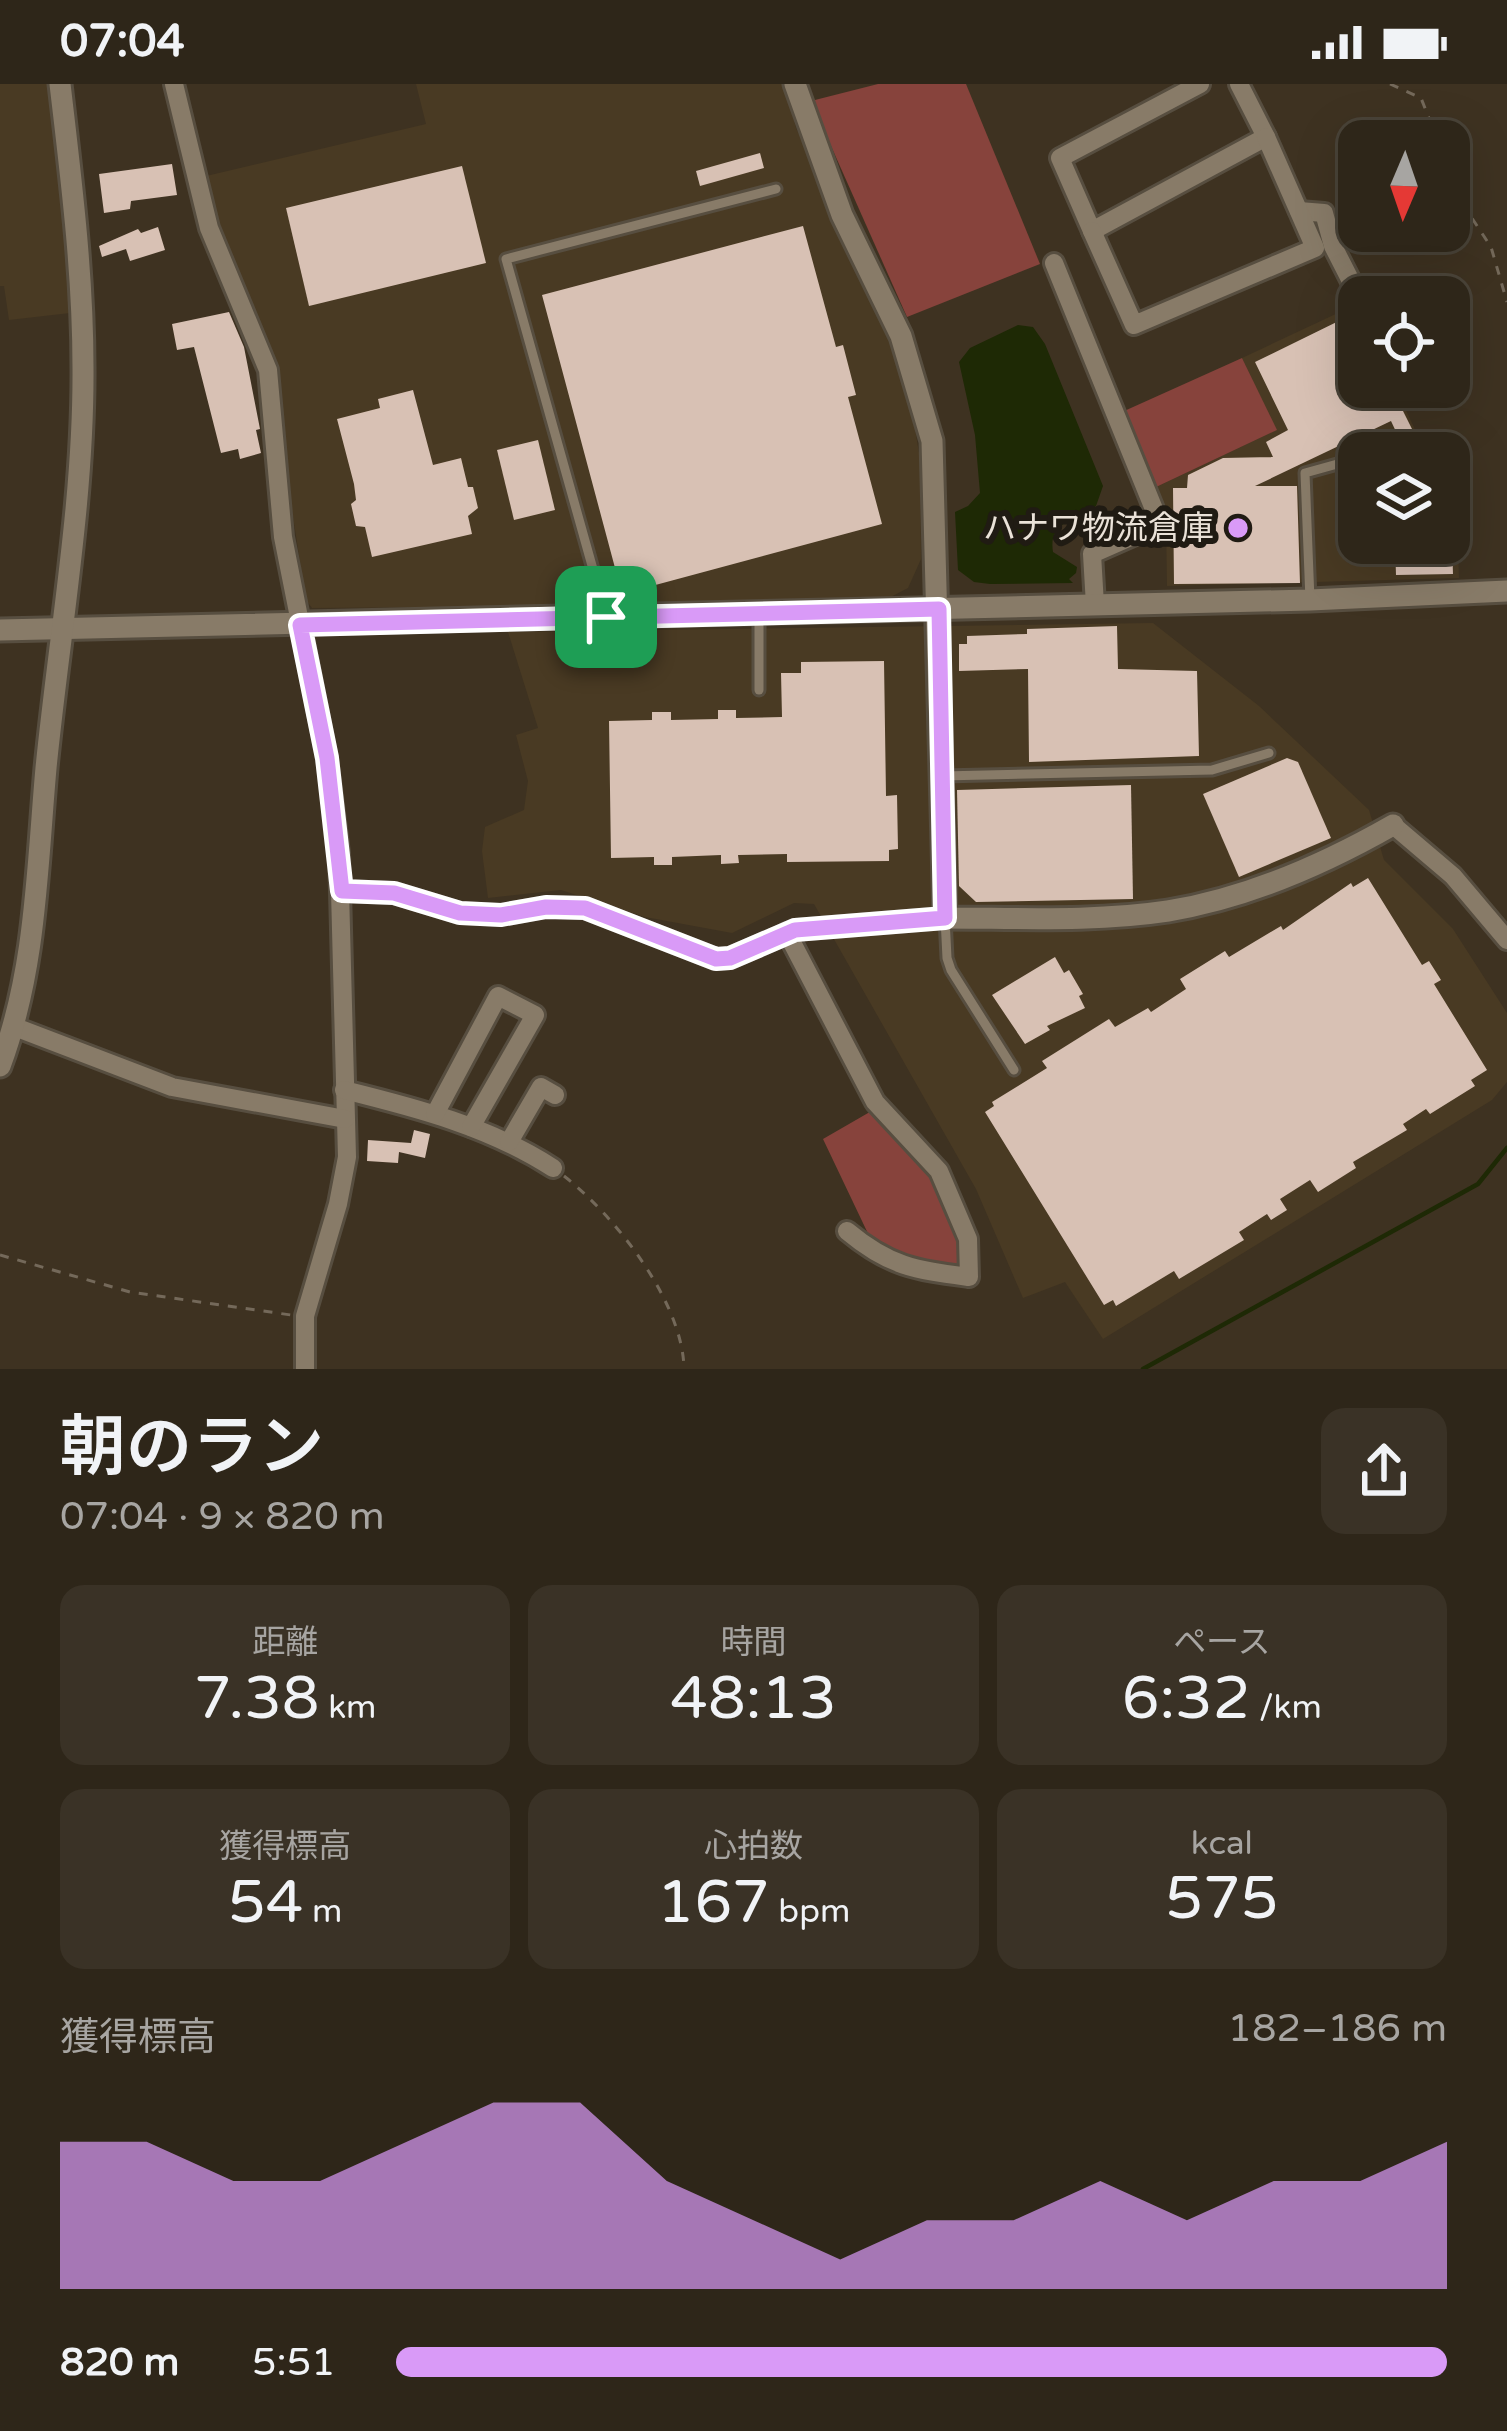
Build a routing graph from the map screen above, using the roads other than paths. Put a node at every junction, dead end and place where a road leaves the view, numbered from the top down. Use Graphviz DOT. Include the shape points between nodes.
graph roads {
  1 [pos="60,84"];
  2 [pos="174,84"];
  3 [pos="794,84"];
  4 [pos="1200,84"];
  5 [pos="1239,84"];
  6 [pos="1266,137"];
  7 [pos="776,189"];
  8 [pos="1299,211"];
  9 [pos="1092,231"];
  10 [pos="1054,263"];
  11 [pos="1348,276"];
  12 [pos="1338,464"];
  13 [pos="1507,591"];
  14 [pos="1310,600"];
  15 [pos="1095,605"];
  16 [pos="939,609"];
  17 [pos="759,614"];
  18 [pos="606,617"];
  19 [pos="300,625"];
  20 [pos="65,629"];
  21 [pos="0,630"];
  22 [pos="758,690"];
  23 [pos="1269,753"];
  24 [pos="942,776"];
  25 [pos="1393,825"];
  26 [pos="342,891"];
  27 [pos="945,918"];
  28 [pos="787,933"];
  29 [pos="1507,940"];
  30 [pos="8,1037"];
  31 [pos="0,1066"];
  32 [pos="1014,1070"];
  33 [pos="344,1090"];
  34 [pos="555,1095"];
  35 [pos="435,1114"];
  36 [pos="345,1119"];
  37 [pos="471,1127"];
  38 [pos="509,1142"];
  39 [pos="554,1168"];
  40 [pos="847,1231"];
  41 [pos="304,1369"];
  1 -- 20 [label="street" via="83,370"];
  2 -- 19 [label="street" via="209,228 268,370"];
  3 -- 16 [label="street" via="922,399 932,441"];
  4 -- 9 [label="street" via="1060,158"];
  5 -- 6 [label="street"];
  6 -- 8 [label="street"];
  6 -- 9 [label="street"];
  7 -- 18 [label="lane" via="506,260"];
  8 -- 9 [label="street" via="1315,248 1134,325"];
  8 -- 11 [label="street" via="1324,213"];
  10 -- 15 [label="street" via="1160,524 1092,554"];
  12 -- 14 [label="lane" via="1306,473"];
  13 -- 14 [label="street"];
  14 -- 15 [label="street"];
  15 -- 16 [label="street"];
  16 -- 17 [label="street"];
  16 -- 24 [label="street"];
  17 -- 18 [label="street"];
  17 -- 22 [label="lane"];
  18 -- 19 [label="street"];
  19 -- 20 [label="street"];
  19 -- 26 [label="street"];
  20 -- 21 [label="street"];
  20 -- 30 [label="street" via="39,879"];
  23 -- 24 [label="lane" via="1212,770"];
  24 -- 27 [label="street"];
  25 -- 27 [label="street" via="1270,885 1184,907 1091,918"];
  25 -- 29 [label="street" via="1454,876"];
  26 -- 28 [label="street" via="394,893 460,913 585,908 716,959"];
  26 -- 33 [label="street"];
  27 -- 28 [label="street"];
  27 -- 32 [label="lane" via="951,970"];
  28 -- 40 [label="street" via="875,1102 939,1171 968,1239 970,1277 908,1269"];
  30 -- 31 [label="street"];
  30 -- 36 [label="street" via="172,1087"];
  33 -- 35 [label="street"];
  33 -- 36 [label="street"];
  34 -- 38 [label="street" via="541,1087"];
  35 -- 37 [label="street"];
  35 -- 37 [label="street" via="498,996 535,1015"];
  36 -- 41 [label="street" via="347,1157 305,1316"];
  37 -- 38 [label="street"];
  38 -- 39 [label="street"];
}
